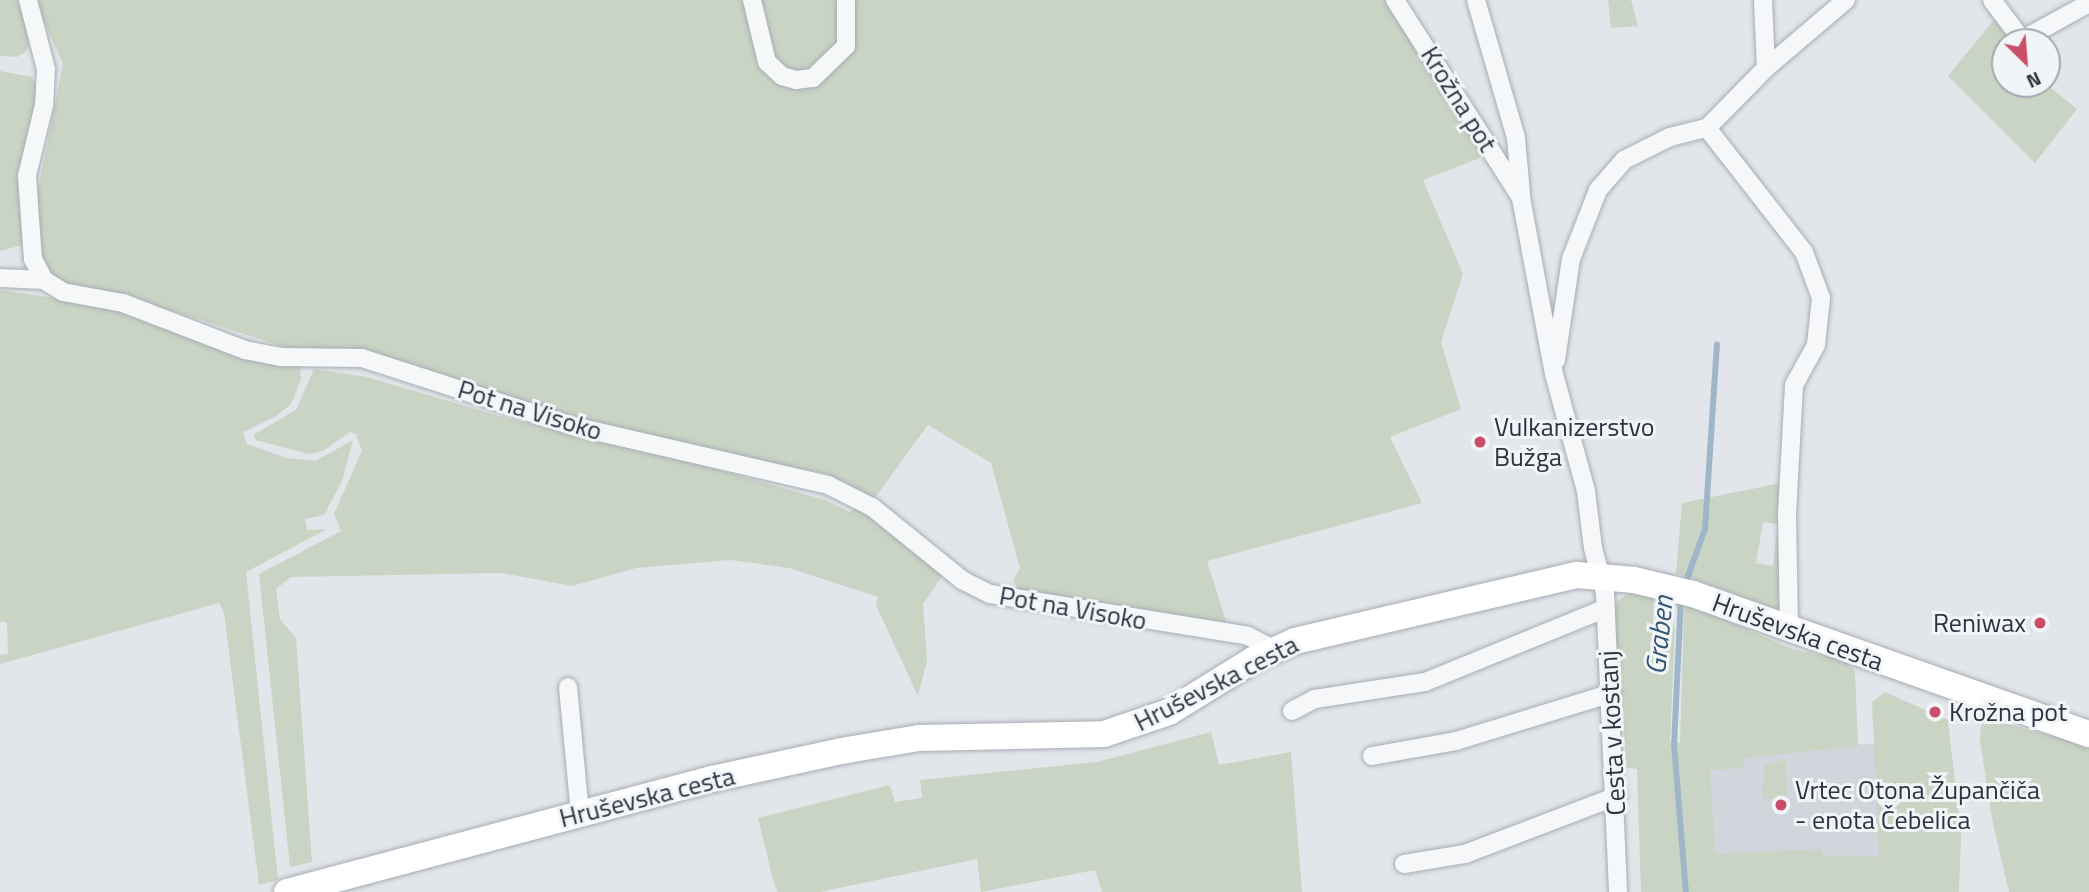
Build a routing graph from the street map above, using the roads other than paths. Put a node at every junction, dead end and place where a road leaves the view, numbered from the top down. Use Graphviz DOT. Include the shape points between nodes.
graph roads {
  1 [pos="28,0"];
  2 [pos="752,0"];
  3 [pos="846,0"];
  4 [pos="1395,0"];
  5 [pos="1476,0"];
  6 [pos="1763,0"];
  7 [pos="1846,0"];
  8 [pos="1992,0"];
  9 [pos="2089,3"];
  10 [pos="1766,68"];
  11 [pos="1707,128"];
  12 [pos="1521,198"];
  13 [pos="0,278"];
  14 [pos="44,280"];
  15 [pos="1554,374"];
  16 [pos="1600,576"];
  17 [pos="1604,609"];
  18 [pos="1789,630"];
  19 [pos="1274,649"];
  20 [pos="568,687"];
  21 [pos="1612,694"];
  22 [pos="1293,711"];
  23 [pos="2089,734"];
  24 [pos="1373,756"];
  25 [pos="1617,796"];
  26 [pos="580,813"];
  27 [pos="1404,864"];
  28 [pos="287,892"];
  29 [pos="1618,892"];
  1 -- 14 [label="street" via="46,69 44,105 27,176 33,260"];
  2 -- 3 [label="street" via="768,62 782,76 796,80 813,78 846,46"];
  4 -- 12 [label="street, Krožna pot"];
  5 -- 12 [label="street, Krožna pot" via="1516,138"];
  6 -- 10 [label="street"];
  7 -- 10 [label="street"];
  8 -- 9 [label="street" via="2022,40"];
  10 -- 11 [label="street"];
  11 -- 15 [label="street, Krožna pot" via="1670,137 1624,160 1598,190 1571,259"];
  11 -- 18 [label="street" via="1804,252 1821,298 1816,345 1794,385 1787,513"];
  12 -- 15 [label="street, Krožna pot"];
  13 -- 14 [label="street"];
  14 -- 19 [label="street, Pot na Visoko" via="63,292 123,303 245,349 279,357 362,358 573,426 828,485 872,507 962,580 990,594 1248,636"];
  15 -- 16 [label="street, Krožna pot" via="1587,491"];
  16 -- 17 [label="street, Cesta v kostanj"];
  16 -- 18 [label="street, Hruševska cesta" via="1684,592"];
  16 -- 19 [label="street, Hruševska cesta" via="1547,580 1317,634"];
  17 -- 21 [label="street, Cesta v kostanj"];
  17 -- 22 [label="street" via="1425,682 1315,699"];
  18 -- 23 [label="street, Hruševska cesta"];
  19 -- 26 [label="street, Hruševska cesta" via="1169,712 1104,734 896,741 802,758"];
  20 -- 26 [label="street"];
  21 -- 24 [label="street" via="1456,741"];
  21 -- 25 [label="street, Cesta v kostanj"];
  25 -- 27 [label="street" via="1465,854"];
  25 -- 29 [label="street, Cesta v kostanj"];
  26 -- 28 [label="street, Hruševska cesta"];
}
